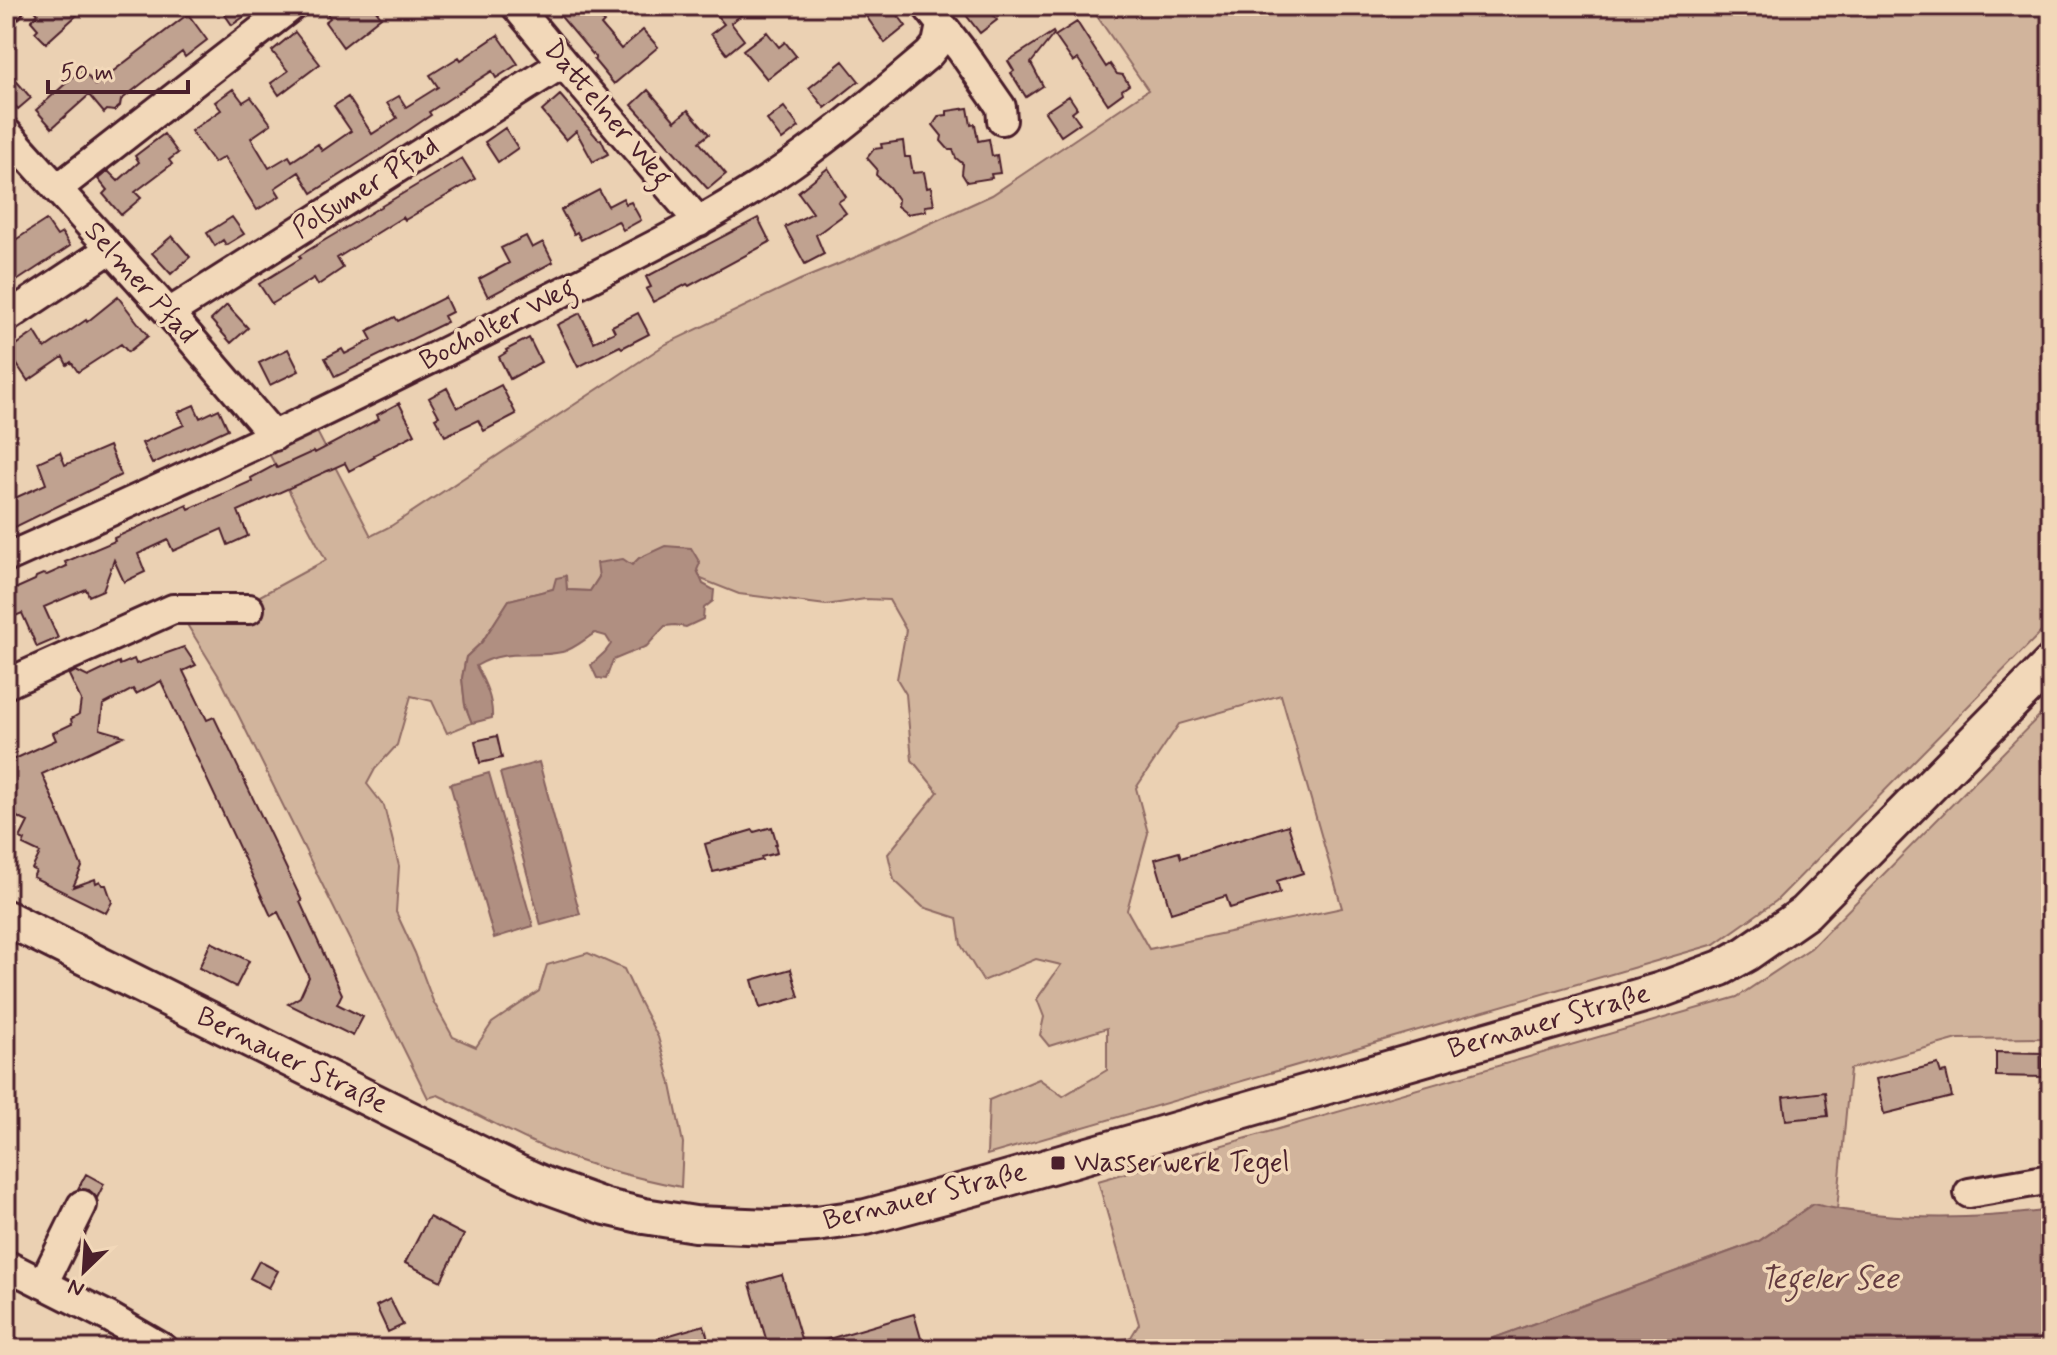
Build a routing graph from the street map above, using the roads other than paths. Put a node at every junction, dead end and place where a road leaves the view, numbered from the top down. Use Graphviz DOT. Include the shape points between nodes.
graph roads {
  1 [pos="292,6"];
  2 [pos="516,6"];
  3 [pos="934,15"];
  4 [pos="563,63"];
  5 [pos="1002,120"];
  6 [pos="6,132"];
  7 [pos="57,189"];
  8 [pos="699,222"];
  9 [pos="110,249"];
  10 [pos="169,313"];
  11 [pos="6,318"];
  12 [pos="274,436"];
  13 [pos="6,558"];
  14 [pos="249,609"];
  15 [pos="2051,663"];
  16 [pos="6,684"];
  17 [pos="6,918"];
  18 [pos="2051,1179"];
  19 [pos="1969,1193"];
  20 [pos="82,1205"];
  21 [pos="6,1265"];
  22 [pos="43,1284"];
  23 [pos="164,1349"];
  1 -- 7 [label="street"];
  2 -- 4 [label="street, Dattelner Weg"];
  3 -- 5 [label="street" via="1001,107"];
  3 -- 8 [label="street, Bocholter Weg" via="937,44 929,54 789,165"];
  4 -- 8 [label="street, Dattelner Weg"];
  4 -- 10 [label="street, Polsumer Pfad"];
  6 -- 7 [label="street, Selmer Pfad"];
  7 -- 9 [label="street, Selmer Pfad"];
  8 -- 12 [label="street, Bocholter Weg"];
  9 -- 10 [label="street, Selmer Pfad"];
  9 -- 11 [label="street"];
  10 -- 12 [label="street, Selmer Pfad"];
  12 -- 13 [label="street, Bocholter Weg"];
  14 -- 16 [label="street" via="173,609"];
  15 -- 17 [label="main road, Bernauer Straße" via="1805,913 1721,968 1504,1036 840,1222 709,1225 644,1216 578,1198"];
  18 -- 19 [label="street"];
  20 -- 22 [label="street"];
  21 -- 22 [label="street"];
  22 -- 23 [label="street"];
}
